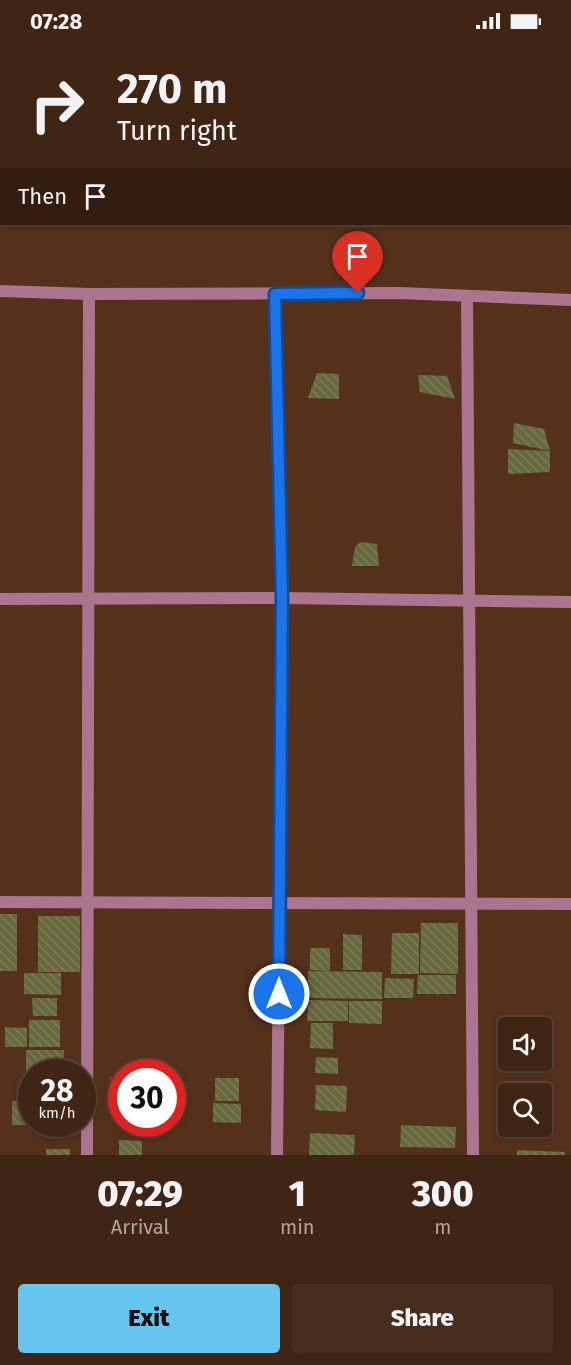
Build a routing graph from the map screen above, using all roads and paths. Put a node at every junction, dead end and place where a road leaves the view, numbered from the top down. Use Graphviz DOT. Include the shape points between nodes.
graph roads {
  1 [pos="0,291"];
  2 [pos="89,294"];
  3 [pos="275,294"];
  4 [pos="467,296"];
  5 [pos="571,300"];
  6 [pos="282,598"];
  7 [pos="0,599"];
  8 [pos="89,599"];
  9 [pos="469,600"];
  10 [pos="571,602"];
  11 [pos="0,902"];
  12 [pos="89,902"];
  13 [pos="279,902"];
  14 [pos="571,904"];
  15 [pos="472,906"];
  16 [pos="87,1155"];
  17 [pos="277,1155"];
  18 [pos="473,1155"];
  1 -- 2 [label="street"];
  2 -- 3 [label="street"];
  2 -- 8 [label="street"];
  3 -- 4 [label="street"];
  3 -- 6 [label="street"];
  4 -- 5 [label="street"];
  4 -- 9 [label="street"];
  6 -- 8 [label="street"];
  6 -- 9 [label="street"];
  6 -- 13 [label="street"];
  7 -- 8 [label="street"];
  8 -- 12 [label="street"];
  9 -- 10 [label="street"];
  9 -- 15 [label="street"];
  11 -- 12 [label="street"];
  12 -- 13 [label="street"];
  12 -- 16 [label="street"];
  13 -- 15 [label="street"];
  13 -- 17 [label="street"];
  14 -- 15 [label="street"];
  15 -- 18 [label="street"];
}
